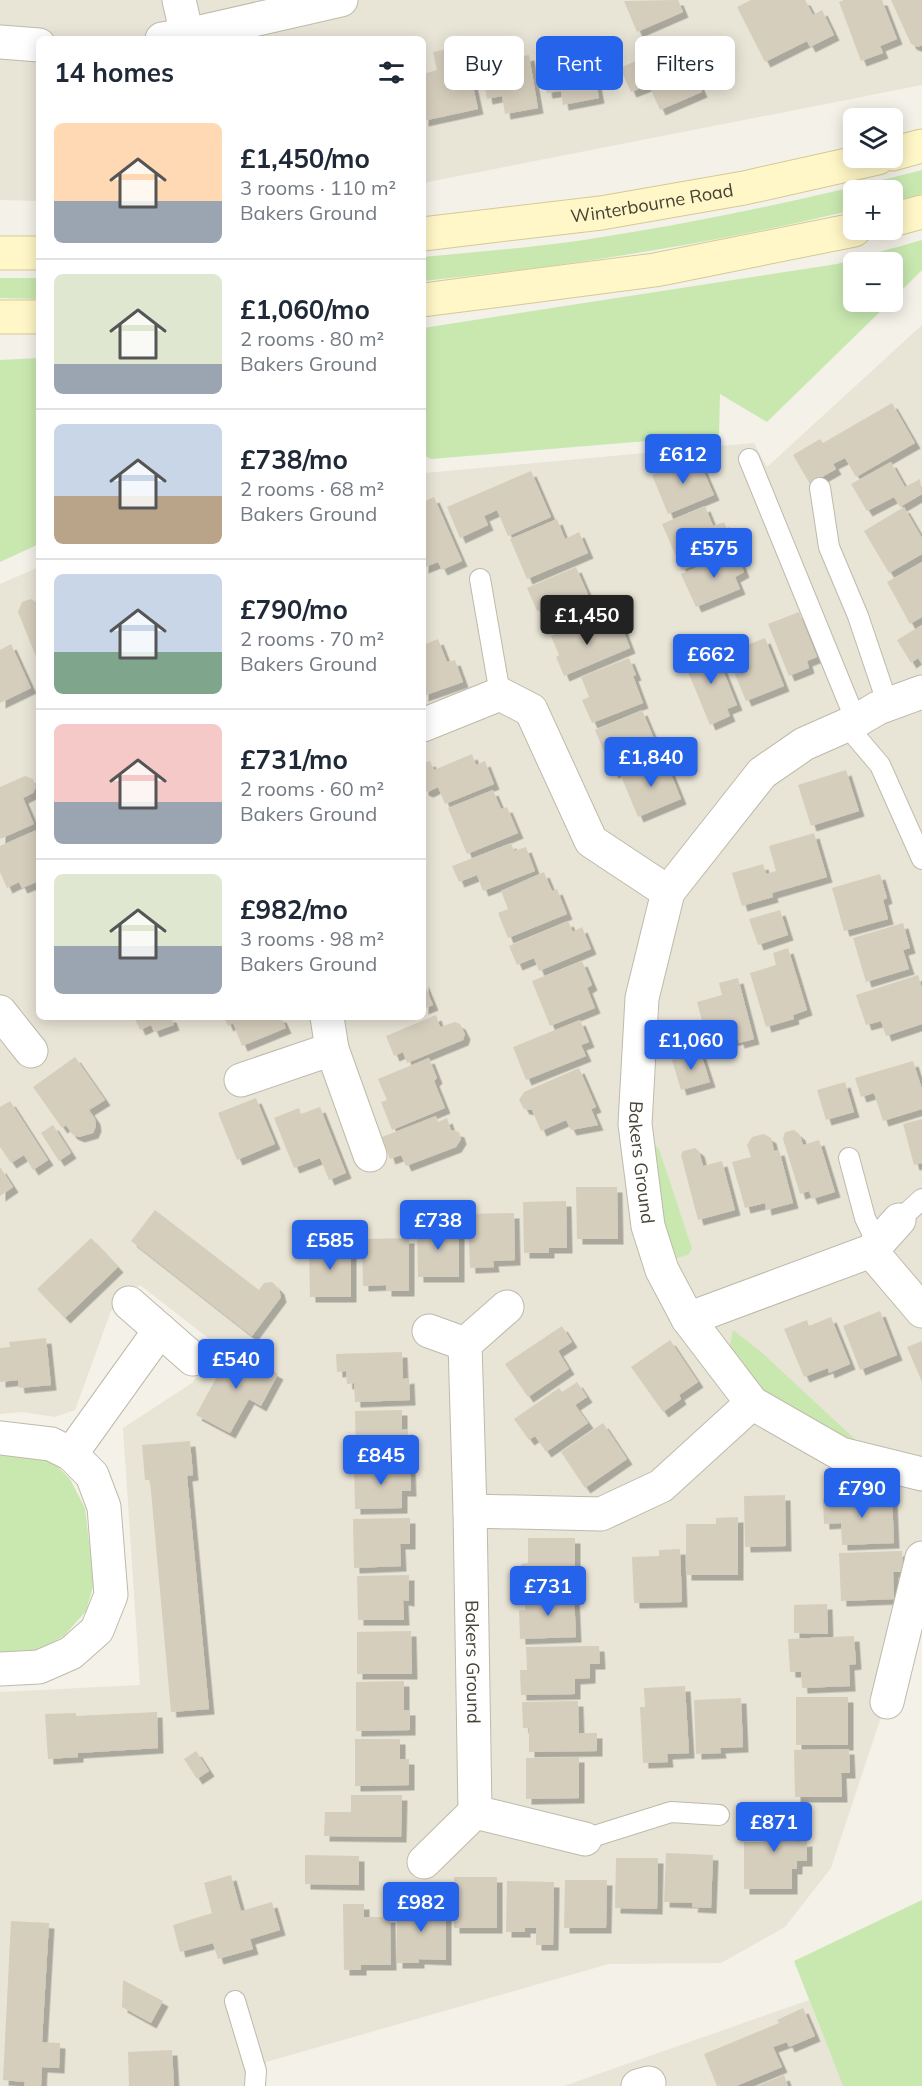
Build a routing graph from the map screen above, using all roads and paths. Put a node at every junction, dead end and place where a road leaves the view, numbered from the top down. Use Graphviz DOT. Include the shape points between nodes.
graph roads {
  1 [pos="179,0"];
  2 [pos="341,0"];
  3 [pos="175,36"];
  4 [pos="179,36"];
  5 [pos="0,42"];
  6 [pos="36,45"];
  7 [pos="922,146"];
  8 [pos="903,151"];
  9 [pos="843,166"];
  10 [pos="922,212"];
  11 [pos="903,216"];
  12 [pos="843,232"];
  13 [pos="426,234"];
  14 [pos="0,253"];
  15 [pos="36,253"];
  16 [pos="426,300"];
  17 [pos="0,317"];
  18 [pos="36,317"];
  19 [pos="748,459"];
  20 [pos="820,488"];
  21 [pos="480,579"];
  22 [pos="922,692"];
  23 [pos="500,694"];
  24 [pos="888,705"];
  25 [pos="851,723"];
  26 [pos="426,724"];
  27 [pos="922,859"];
  28 [pos="668,892"];
  29 [pos="0,1012"];
  30 [pos="327,1020"];
  31 [pos="332,1049"];
  32 [pos="31,1051"];
  33 [pos="241,1080"];
  34 [pos="370,1155"];
  35 [pos="849,1158"];
  36 [pos="892,1228"];
  37 [pos="129,1303"];
  38 [pos="507,1307"];
  39 [pos="922,1311"];
  40 [pos="688,1319"];
  41 [pos="160,1330"];
  42 [pos="429,1331"];
  43 [pos="465,1344"];
  44 [pos="193,1359"];
  45 [pos="752,1403"];
  46 [pos="0,1438"];
  47 [pos="71,1454"];
  48 [pos="922,1474"];
  49 [pos="470,1511"];
  50 [pos="922,1558"];
  51 [pos="0,1669"];
  52 [pos="887,1702"];
  53 [pos="475,1812"];
  54 [pos="719,1815"];
  55 [pos="585,1839"];
  56 [pos="424,1862"];
  57 [pos="235,2001"];
  58 [pos="255,2086"];
  1 -- 3 [label="street"];
  2 -- 4 [label="street"];
  5 -- 6 [label="street"];
  7 -- 8 [label="main road"];
  9 -- 13 [label="main road, Winterbourne Road" via="601,213"];
  10 -- 11 [label="main road"];
  12 -- 16 [label="main road" via="655,270"];
  14 -- 15 [label="main road"];
  17 -- 18 [label="main road"];
  19 -- 25 [label="lane"];
  20 -- 24 [label="lane" via="829,547 858,616"];
  21 -- 23 [label="lane"];
  22 -- 24 [label="street, Bakers Ground"];
  23 -- 26 [label="street"];
  23 -- 28 [label="street" via="531,710 591,841"];
  24 -- 25 [label="street, Bakers Ground"];
  25 -- 27 [label="lane" via="879,765"];
  25 -- 28 [label="street, Bakers Ground" via="804,744 762,773"];
  28 -- 40 [label="street, Bakers Ground" via="642,998 635,1124 648,1226 662,1270"];
  29 -- 32 [label="street"];
  30 -- 31 [label="street"];
  31 -- 33 [label="street"];
  31 -- 34 [label="street"];
  35 -- 36 [label="lane" via="865,1218"];
  36 -- 39 [label="street"];
  36 -- 40 [label="street"];
  37 -- 41 [label="street"];
  38 -- 43 [label="street"];
  40 -- 45 [label="street, Bakers Ground"];
  41 -- 44 [label="street"];
  41 -- 47 [label="street"];
  42 -- 43 [label="street"];
  43 -- 49 [label="street, Bakers Ground"];
  45 -- 48 [label="street, Bakers Ground" via="841,1454"];
  45 -- 49 [label="street" via="661,1486 601,1514"];
  46 -- 47 [label="street" via="51,1444"];
  47 -- 51 [label="street" via="92,1475 104,1507 111,1595 97,1630 71,1653 39,1667"];
  49 -- 53 [label="street, Bakers Ground"];
  50 -- 52 [label="street"];
  53 -- 55 [label="street"];
  53 -- 56 [label="street"];
  54 -- 55 [label="lane" via="671,1812"];
  57 -- 58 [label="lane" via="256,2071"];
}
